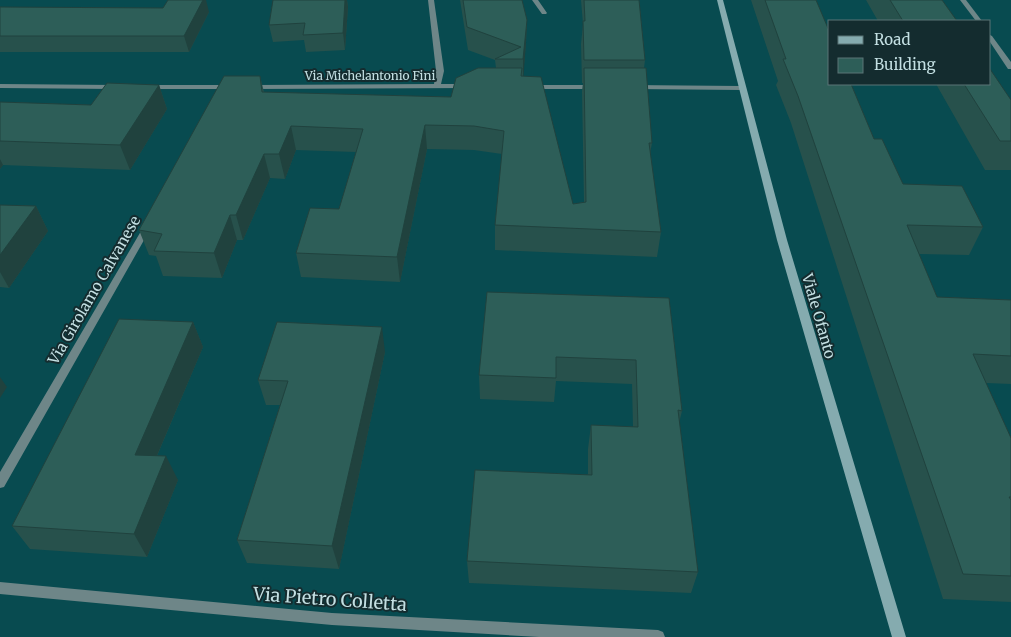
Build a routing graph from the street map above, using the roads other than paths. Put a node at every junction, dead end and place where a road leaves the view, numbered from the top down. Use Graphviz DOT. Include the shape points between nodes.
graph roads {
  1 [pos="431,0"];
  2 [pos="535,0"];
  3 [pos="720,0"];
  4 [pos="963,0"];
  5 [pos="544,13"];
  6 [pos="977,20"];
  7 [pos="991,38"];
  8 [pos="1011,66"];
  9 [pos="0,86"];
  10 [pos="129,86"];
  11 [pos="139,86"];
  12 [pos="437,86"];
  13 [pos="476,86"];
  14 [pos="524,86"];
  15 [pos="600,87"];
  16 [pos="620,87"];
  17 [pos="741,88"];
  18 [pos="154,216"];
  19 [pos="0,482"];
  20 [pos="0,588"];
  21 [pos="658,637"];
  22 [pos="899,637"];
  1 -- 12 [label="street" via="440,71"];
  2 -- 5 [label="street"];
  3 -- 17 [label="main road, Viale Ofanto"];
  4 -- 6 [label="street"];
  7 -- 8 [label="street"];
  9 -- 10 [label="street"];
  11 -- 12 [label="street, Via Michelantonio Fini" via="226,91"];
  12 -- 13 [label="street, Via Michelantonio Fini"];
  14 -- 15 [label="street"];
  16 -- 17 [label="street"];
  17 -- 22 [label="main road, Viale Ofanto" via="794,285"];
  18 -- 19 [label="street, Via Girolamo Calvanese"];
  20 -- 21 [label="street, Via Pietro Colletta" via="332,619"];
}
